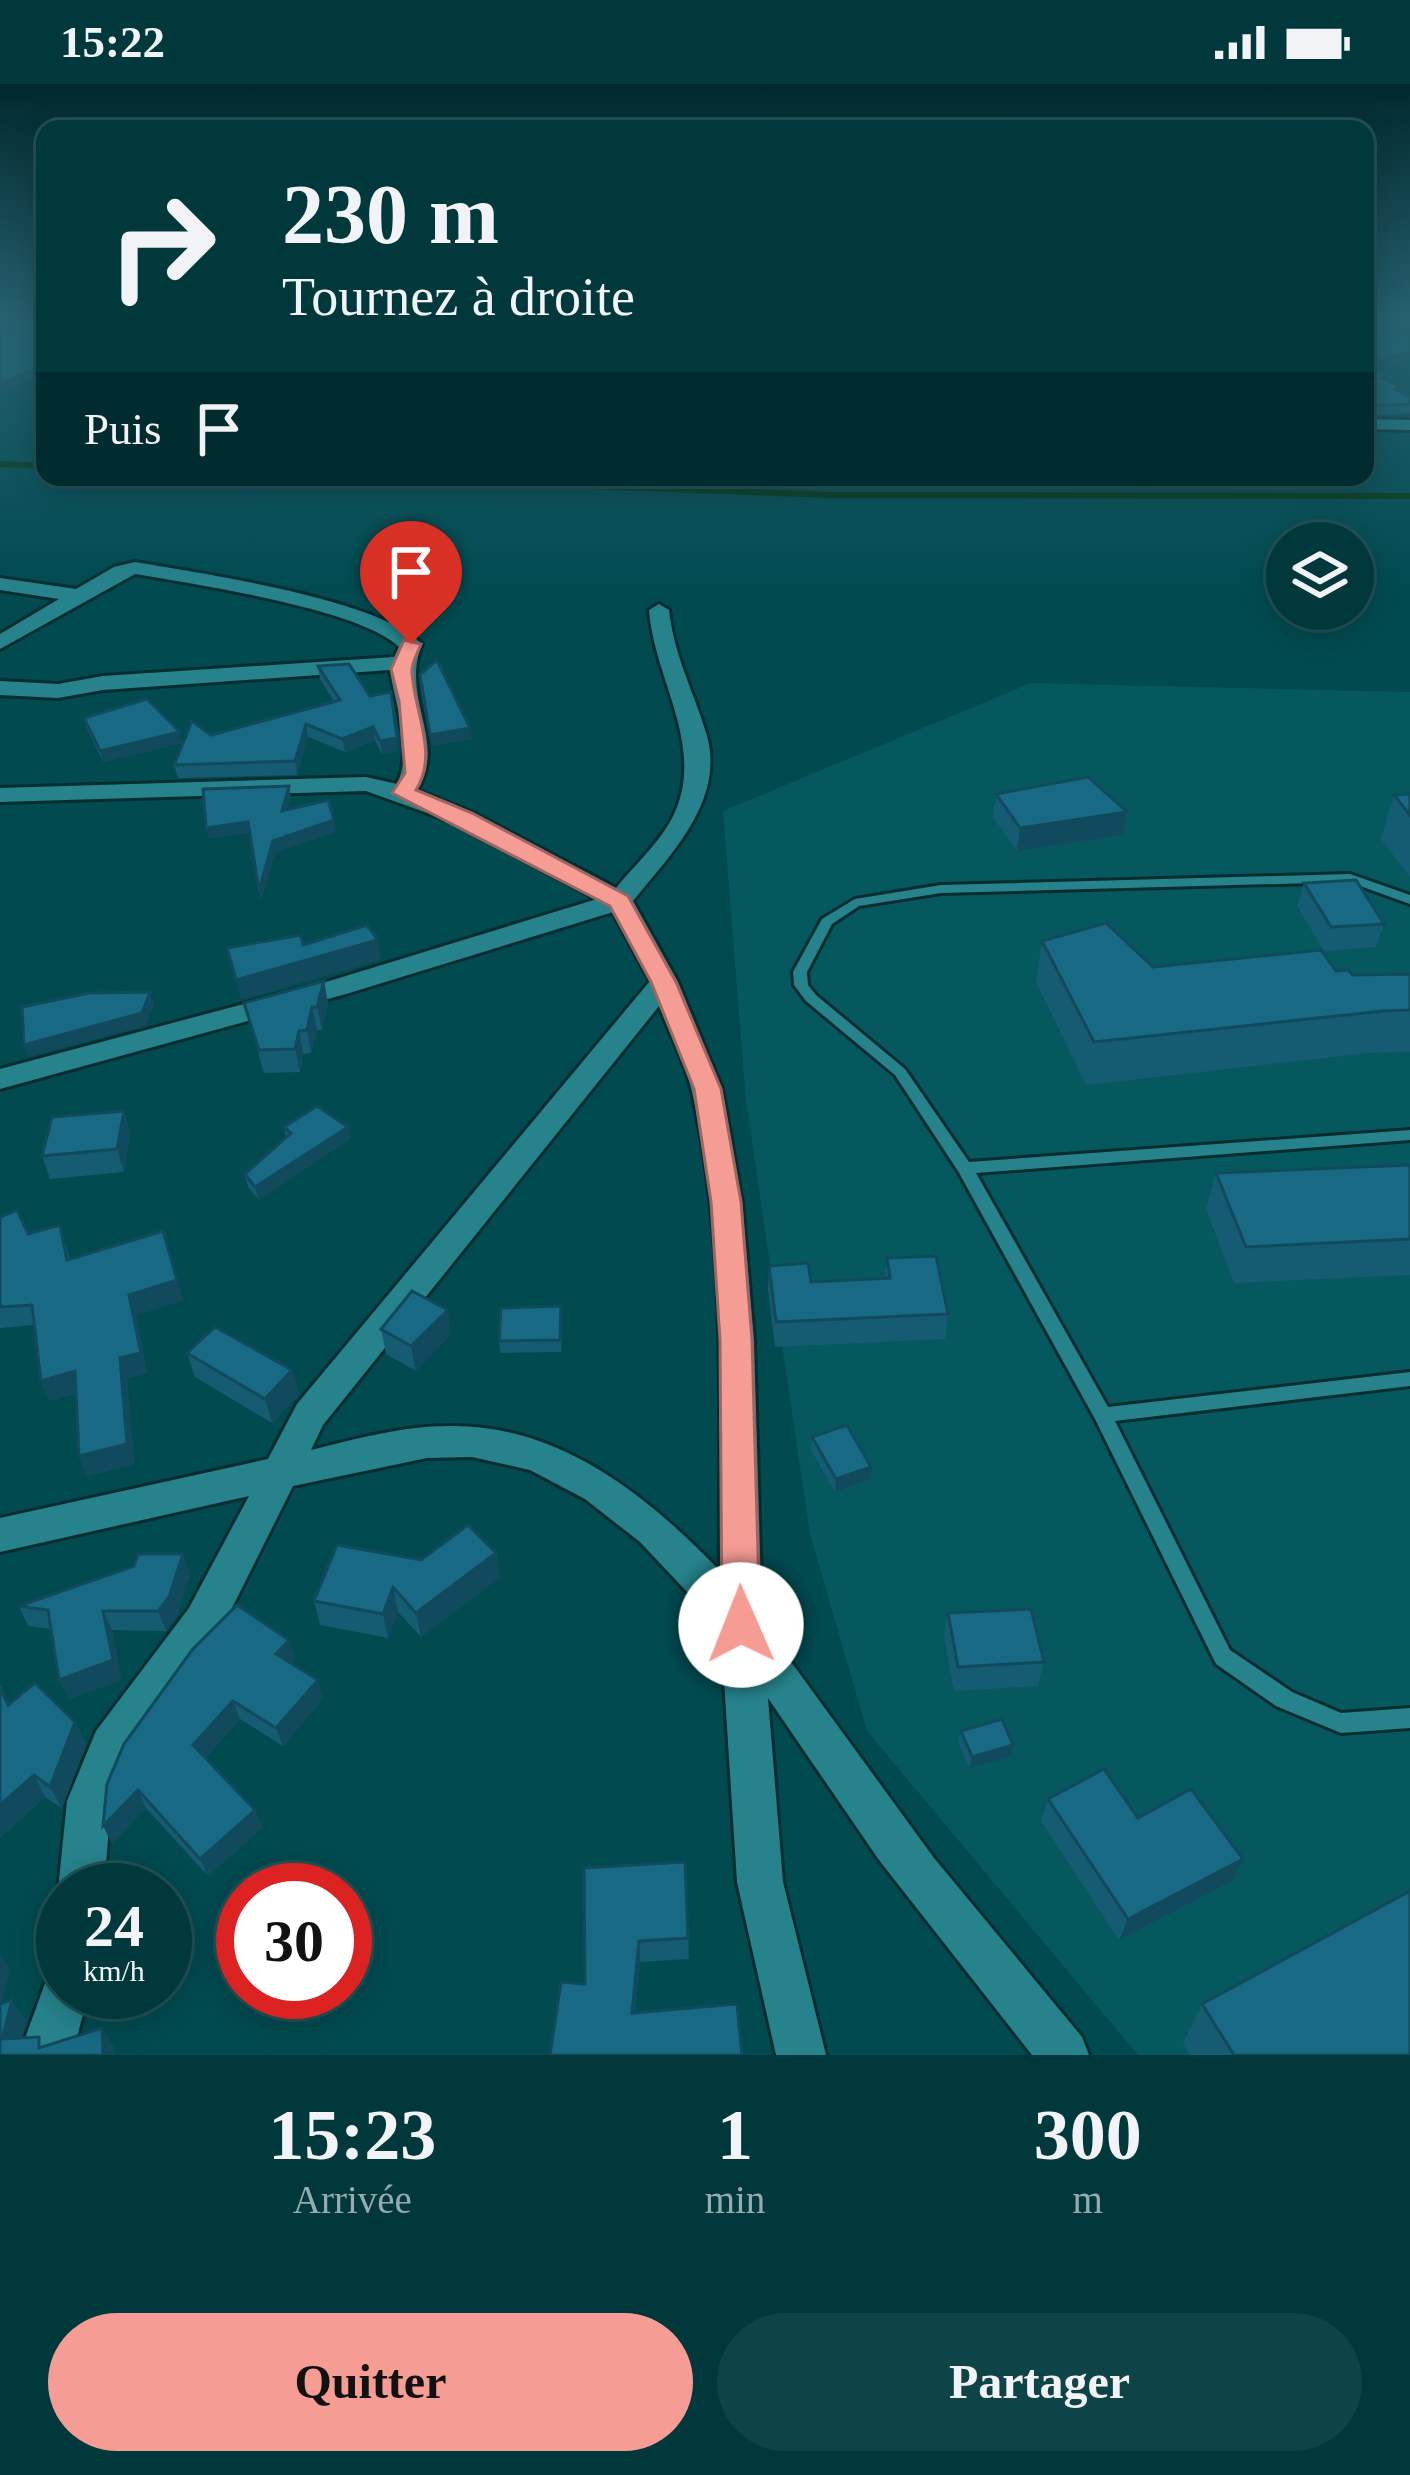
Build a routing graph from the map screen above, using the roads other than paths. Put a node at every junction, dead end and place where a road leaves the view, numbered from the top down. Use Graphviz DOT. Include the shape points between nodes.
graph roads {
  1 [pos="1374,424"];
  2 [pos="1410,424"];
  3 [pos="0,584"];
  4 [pos="80,596"];
  5 [pos="659,610"];
  6 [pos="0,643"];
  7 [pos="402,663"];
  8 [pos="0,688"];
  9 [pos="403,793"];
  10 [pos="0,795"];
  11 [pos="1410,900"];
  12 [pos="620,902"];
  13 [pos="664,982"];
  14 [pos="0,1079"];
  15 [pos="1410,1135"];
  16 [pos="965,1168"];
  17 [pos="1410,1378"];
  18 [pos="1103,1415"];
  19 [pos="276,1473"];
  20 [pos="0,1535"];
  21 [pos="741,1625"];
  22 [pos="1410,1718"];
  23 [pos="83,1863"];
  24 [pos="59,2019"];
  25 [pos="44,2055"];
  26 [pos="802,2055"];
  27 [pos="1064,2055"];
  1 -- 2 [label="street"];
  3 -- 4 [label="street"];
  4 -- 6 [label="street"];
  4 -- 7 [label="street" via="128,568 188,577 379,624 409,639"];
  5 -- 12 [label="street" via="662,645 697,741 695,783 683,822"];
  7 -- 8 [label="street" via="58,691"];
  7 -- 9 [label="street" via="416,773"];
  9 -- 10 [label="street" via="366,784"];
  9 -- 12 [label="street"];
  11 -- 16 [label="lane" via="1350,878 941,890 840,911 800,972 801,985 900,1072"];
  12 -- 13 [label="street"];
  12 -- 14 [label="street"];
  13 -- 19 [label="street" via="332,1387"];
  13 -- 21 [label="street" via="707,1089 726,1202"];
  15 -- 16 [label="lane"];
  16 -- 18 [label="lane"];
  17 -- 18 [label="lane"];
  18 -- 22 [label="lane" via="1223,1657 1284,1699 1341,1723"];
  19 -- 20 [label="street"];
  19 -- 21 [label="street" via="402,1446 471,1442 528,1453 596,1483"];
  19 -- 23 [label="street" via="204,1622 112,1746 88,1801"];
  21 -- 26 [label="street" via="760,1882"];
  21 -- 27 [label="street" via="874,1816"];
  24 -- 25 [label="street"];
}
